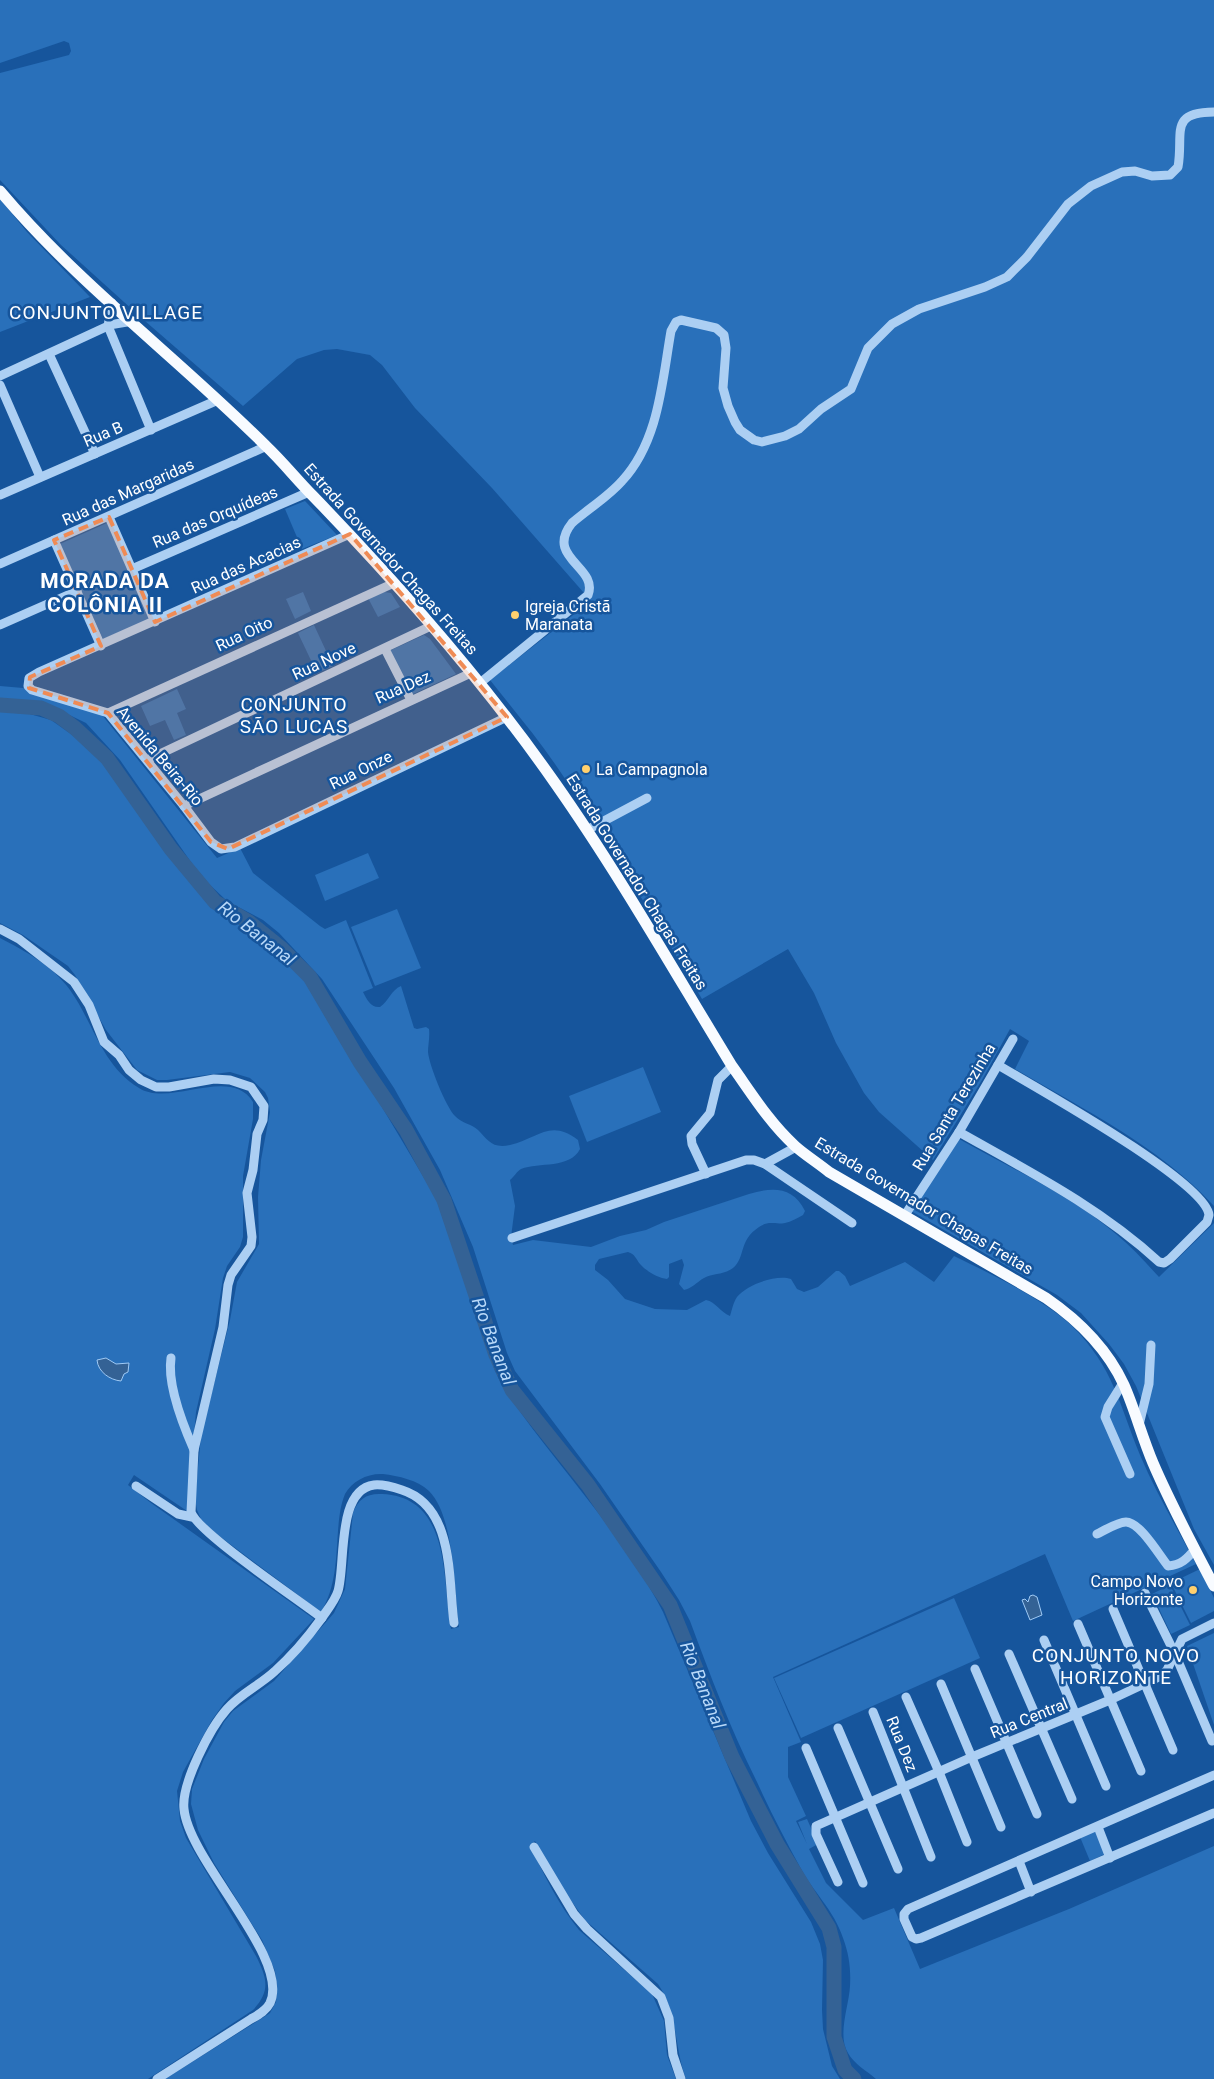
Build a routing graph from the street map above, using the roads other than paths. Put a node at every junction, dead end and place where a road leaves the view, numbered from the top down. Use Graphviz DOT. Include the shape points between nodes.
graph roads {
  1 [pos="1214,112"];
  2 [pos="0,191"];
  3 [pos="112,304"];
  4 [pos="133,321"];
  5 [pos="108,326"];
  6 [pos="49,354"];
  7 [pos="0,376"];
  8 [pos="0,385"];
  9 [pos="218,400"];
  10 [pos="151,430"];
  11 [pos="267,446"];
  12 [pos="95,454"];
  13 [pos="40,477"];
  14 [pos="309,492"];
  15 [pos="0,495"];
  16 [pos="109,517"];
  17 [pos="350,534"];
  18 [pos="54,540"];
  19 [pos="0,564"];
  20 [pos="132,569"];
  21 [pos="394,582"];
  22 [pos="77,591"];
  23 [pos="155,622"];
  24 [pos="0,625"];
  25 [pos="431,626"];
  26 [pos="100,646"];
  27 [pos="386,649"];
  28 [pos="471,673"];
  29 [pos="480,683"];
  30 [pos="30,689"];
  31 [pos="411,700"];
  32 [pos="108,714"];
  33 [pos="507,717"];
  34 [pos="147,760"];
  35 [pos="647,798"];
  36 [pos="184,806"];
  37 [pos="587,830"];
  38 [pos="228,849"];
  39 [pos="0,929"];
  40 [pos="1013,1039"];
  41 [pos="998,1065"];
  42 [pos="732,1066"];
  43 [pos="959,1132"];
  44 [pos="796,1147"];
  45 [pos="765,1164"];
  46 [pos="706,1174"];
  47 [pos="905,1215"];
  48 [pos="852,1224"];
  49 [pos="512,1238"];
  50 [pos="1151,1345"];
  51 [pos="171,1358"];
  52 [pos="1123,1384"];
  53 [pos="1139,1425"];
  54 [pos="194,1450"];
  55 [pos="1130,1474"];
  56 [pos="136,1486"];
  57 [pos="192,1517"];
  58 [pos="1097,1534"];
  59 [pos="1195,1549"];
  60 [pos="1214,1586"];
  61 [pos="1145,1593"];
  62 [pos="1113,1609"];
  63 [pos="322,1618"];
  64 [pos="454,1623"];
  65 [pos="1214,1623"];
  66 [pos="1078,1624"];
  67 [pos="1044,1640"];
  68 [pos="1009,1654"];
  69 [pos="1174,1654"];
  70 [pos="975,1668"];
  71 [pos="1146,1683"];
  72 [pos="941,1684"];
  73 [pos="906,1697"];
  74 [pos="1110,1700"];
  75 [pos="873,1712"];
  76 [pos="1077,1714"];
  77 [pos="838,1728"];
  78 [pos="1042,1729"];
  79 [pos="1212,1741"];
  80 [pos="1008,1743"];
  81 [pos="806,1748"];
  82 [pos="1173,1750"];
  83 [pos="972,1757"];
  84 [pos="1141,1771"];
  85 [pos="940,1772"];
  86 [pos="1214,1775"];
  87 [pos="1106,1786"];
  88 [pos="904,1787"];
  89 [pos="1072,1799"];
  90 [pos="869,1802"];
  91 [pos="1037,1814"];
  92 [pos="1214,1814"];
  93 [pos="833,1819"];
  94 [pos="1001,1827"];
  95 [pos="1098,1827"];
  96 [pos="966,1842"];
  97 [pos="534,1847"];
  98 [pos="931,1857"];
  99 [pos="1110,1858"];
  100 [pos="1018,1861"];
  101 [pos="898,1869"];
  102 [pos="838,1882"];
  103 [pos="863,1883"];
  104 [pos="1031,1892"];
  105 [pos="157,2079"];
  106 [pos="681,2079"];
  1 -- 29 [label="street" via="1197,112 1183,121 1178,167 1170,176 1122,172 1091,186 1068,204 1027,257 1007,277 919,309 892,324 868,348 851,388 799,429 785,436 762,442 740,430 724,395 724,335 716,328 682,320 676,322 647,444 624,480 572,523 564,538 567,553 587,579 588,595"];
  2 -- 3 [label="main road, Estrada Governador Chagas Freitas" via="48,243"];
  3 -- 4 [label="main road, Estrada Governador Chagas Freitas"];
  3 -- 5 [label="street"];
  4 -- 5 [label="street"];
  4 -- 9 [label="main road, Estrada Governador Chagas Freitas"];
  5 -- 6 [label="street"];
  5 -- 10 [label="street"];
  6 -- 7 [label="street"];
  6 -- 12 [label="street"];
  8 -- 13 [label="street"];
  9 -- 10 [label="street, Rua B"];
  9 -- 11 [label="main road, Estrada Governador Chagas Freitas"];
  10 -- 12 [label="street, Rua B"];
  11 -- 14 [label="main road, Estrada Governador Chagas Freitas"];
  11 -- 16 [label="street, Rua das Margaridas"];
  12 -- 13 [label="street, Rua B"];
  13 -- 15 [label="street, Rua B"];
  14 -- 17 [label="main road, Estrada Governador Chagas Freitas"];
  14 -- 20 [label="street, Rua das Orquídeas"];
  16 -- 18 [label="street, Rua das Margaridas"];
  16 -- 20 [label="street"];
  17 -- 21 [label="main road, Estrada Governador Chagas Freitas"];
  17 -- 23 [label="street, Rua das Acacias"];
  18 -- 19 [label="street, Rua das Margaridas"];
  18 -- 22 [label="street"];
  20 -- 23 [label="street"];
  21 -- 25 [label="main road, Estrada Governador Chagas Freitas"];
  21 -- 32 [label="street, Rua Oito"];
  22 -- 24 [label="street"];
  22 -- 26 [label="street"];
  23 -- 26 [label="street, Rua das Acacias"];
  25 -- 27 [label="street, Rua Nove"];
  25 -- 28 [label="main road, Estrada Governador Chagas Freitas"];
  26 -- 30 [label="street, Rua das Acacias" via="30,677 27,683"];
  27 -- 31 [label="street"];
  27 -- 34 [label="street, Rua Nove"];
  28 -- 29 [label="main road, Estrada Governador Chagas Freitas"];
  28 -- 31 [label="street, Rua Dez"];
  29 -- 33 [label="main road, Estrada Governador Chagas Freitas"];
  30 -- 32 [label="street, Avenida Beira-Rio"];
  31 -- 36 [label="street, Rua Dez"];
  32 -- 34 [label="street, Avenida Beira-Rio"];
  33 -- 37 [label="main road, Estrada Governador Chagas Freitas"];
  33 -- 38 [label="street, Rua Onze"];
  34 -- 36 [label="street, Avenida Beira-Rio"];
  35 -- 37 [label="street"];
  36 -- 38 [label="street, Avenida Beira-Rio" via="211,842 221,850"];
  37 -- 42 [label="main road, Estrada Governador Chagas Freitas"];
  39 -- 54 [label="street" via="19,939 74,982 89,1005 104,1042 140,1080 156,1087 169,1087 214,1079 230,1080 251,1087 264,1106 247,1193 251,1246 233,1271 228,1285 223,1327"];
  40 -- 41 [label="street, Rua Santa Terezinha"];
  41 -- 43 [label="street, Rua Santa Terezinha"];
  41 -- 43 [label="street" via="1155,1161 1208,1208 1207,1222 1170,1259 1159,1262 1097,1212"];
  42 -- 44 [label="main road, Estrada Governador Chagas Freitas" via="766,1116"];
  42 -- 46 [label="street" via="718,1080 710,1113 691,1136"];
  43 -- 47 [label="street, Rua Santa Terezinha"];
  44 -- 45 [label="street"];
  44 -- 47 [label="main road, Estrada Governador Chagas Freitas" via="829,1172"];
  45 -- 46 [label="street" via="754,1160 738,1161"];
  45 -- 48 [label="street"];
  46 -- 49 [label="street"];
  47 -- 52 [label="main road, Estrada Governador Chagas Freitas" via="1062,1309 1102,1349"];
  50 -- 53 [label="street" via="1149,1384"];
  51 -- 54 [label="street" via="170,1372 180,1416"];
  52 -- 53 [label="main road, Estrada Governador Chagas Freitas"];
  52 -- 55 [label="street" via="1105,1417"];
  53 -- 59 [label="main road, Estrada Governador Chagas Freitas" via="1157,1472"];
  54 -- 57 [label="street"];
  56 -- 57 [label="street" via="178,1514"];
  57 -- 63 [label="street" via="209,1534"];
  58 -- 59 [label="street" via="1125,1521 1134,1524 1168,1566 1178,1565"];
  59 -- 60 [label="main road, Estrada Governador Chagas Freitas"];
  61 -- 69 [label="street"];
  62 -- 71 [label="street"];
  63 -- 64 [label="street" via="338,1591 345,1528 352,1502 361,1490 380,1485 413,1495 422,1501 435,1520 444,1539 450,1565"];
  63 -- 105 [label="street" via="275,1671 225,1711 184,1790 186,1823 261,1950 270,1972 273,1981 270,2003 251,2020"];
  65 -- 69 [label="street, Rua Central" via="1182,1639"];
  66 -- 74 [label="street"];
  67 -- 76 [label="street"];
  68 -- 78 [label="street"];
  69 -- 71 [label="street, Rua Central" via="1164,1674"];
  69 -- 79 [label="street"];
  70 -- 80 [label="street"];
  71 -- 74 [label="street, Rua Central"];
  71 -- 82 [label="street"];
  72 -- 83 [label="street"];
  73 -- 85 [label="street"];
  74 -- 76 [label="street, Rua Central"];
  74 -- 84 [label="street"];
  75 -- 88 [label="street, Rua Dez"];
  76 -- 78 [label="street, Rua Central"];
  76 -- 87 [label="street"];
  77 -- 90 [label="street"];
  78 -- 80 [label="street, Rua Central"];
  78 -- 89 [label="street"];
  80 -- 83 [label="street, Rua Central"];
  80 -- 91 [label="street"];
  81 -- 93 [label="street"];
  83 -- 85 [label="street, Rua Central"];
  83 -- 94 [label="street"];
  85 -- 88 [label="street, Rua Central"];
  85 -- 96 [label="street"];
  86 -- 95 [label="street"];
  88 -- 90 [label="street, Rua Central"];
  88 -- 98 [label="street, Rua Dez"];
  90 -- 93 [label="street, Rua Central"];
  90 -- 101 [label="street"];
  92 -- 99 [label="street"];
  93 -- 102 [label="street" via="815,1829"];
  93 -- 103 [label="street"];
  95 -- 99 [label="street"];
  95 -- 100 [label="street"];
  97 -- 106 [label="street" via="574,1914 661,1997 669,2018 675,2064"];
  99 -- 104 [label="street"];
  100 -- 104 [label="street"];
  100 -- 104 [label="street" via="908,1909 904,1912 904,1919 912,1937 918,1939"];
}
